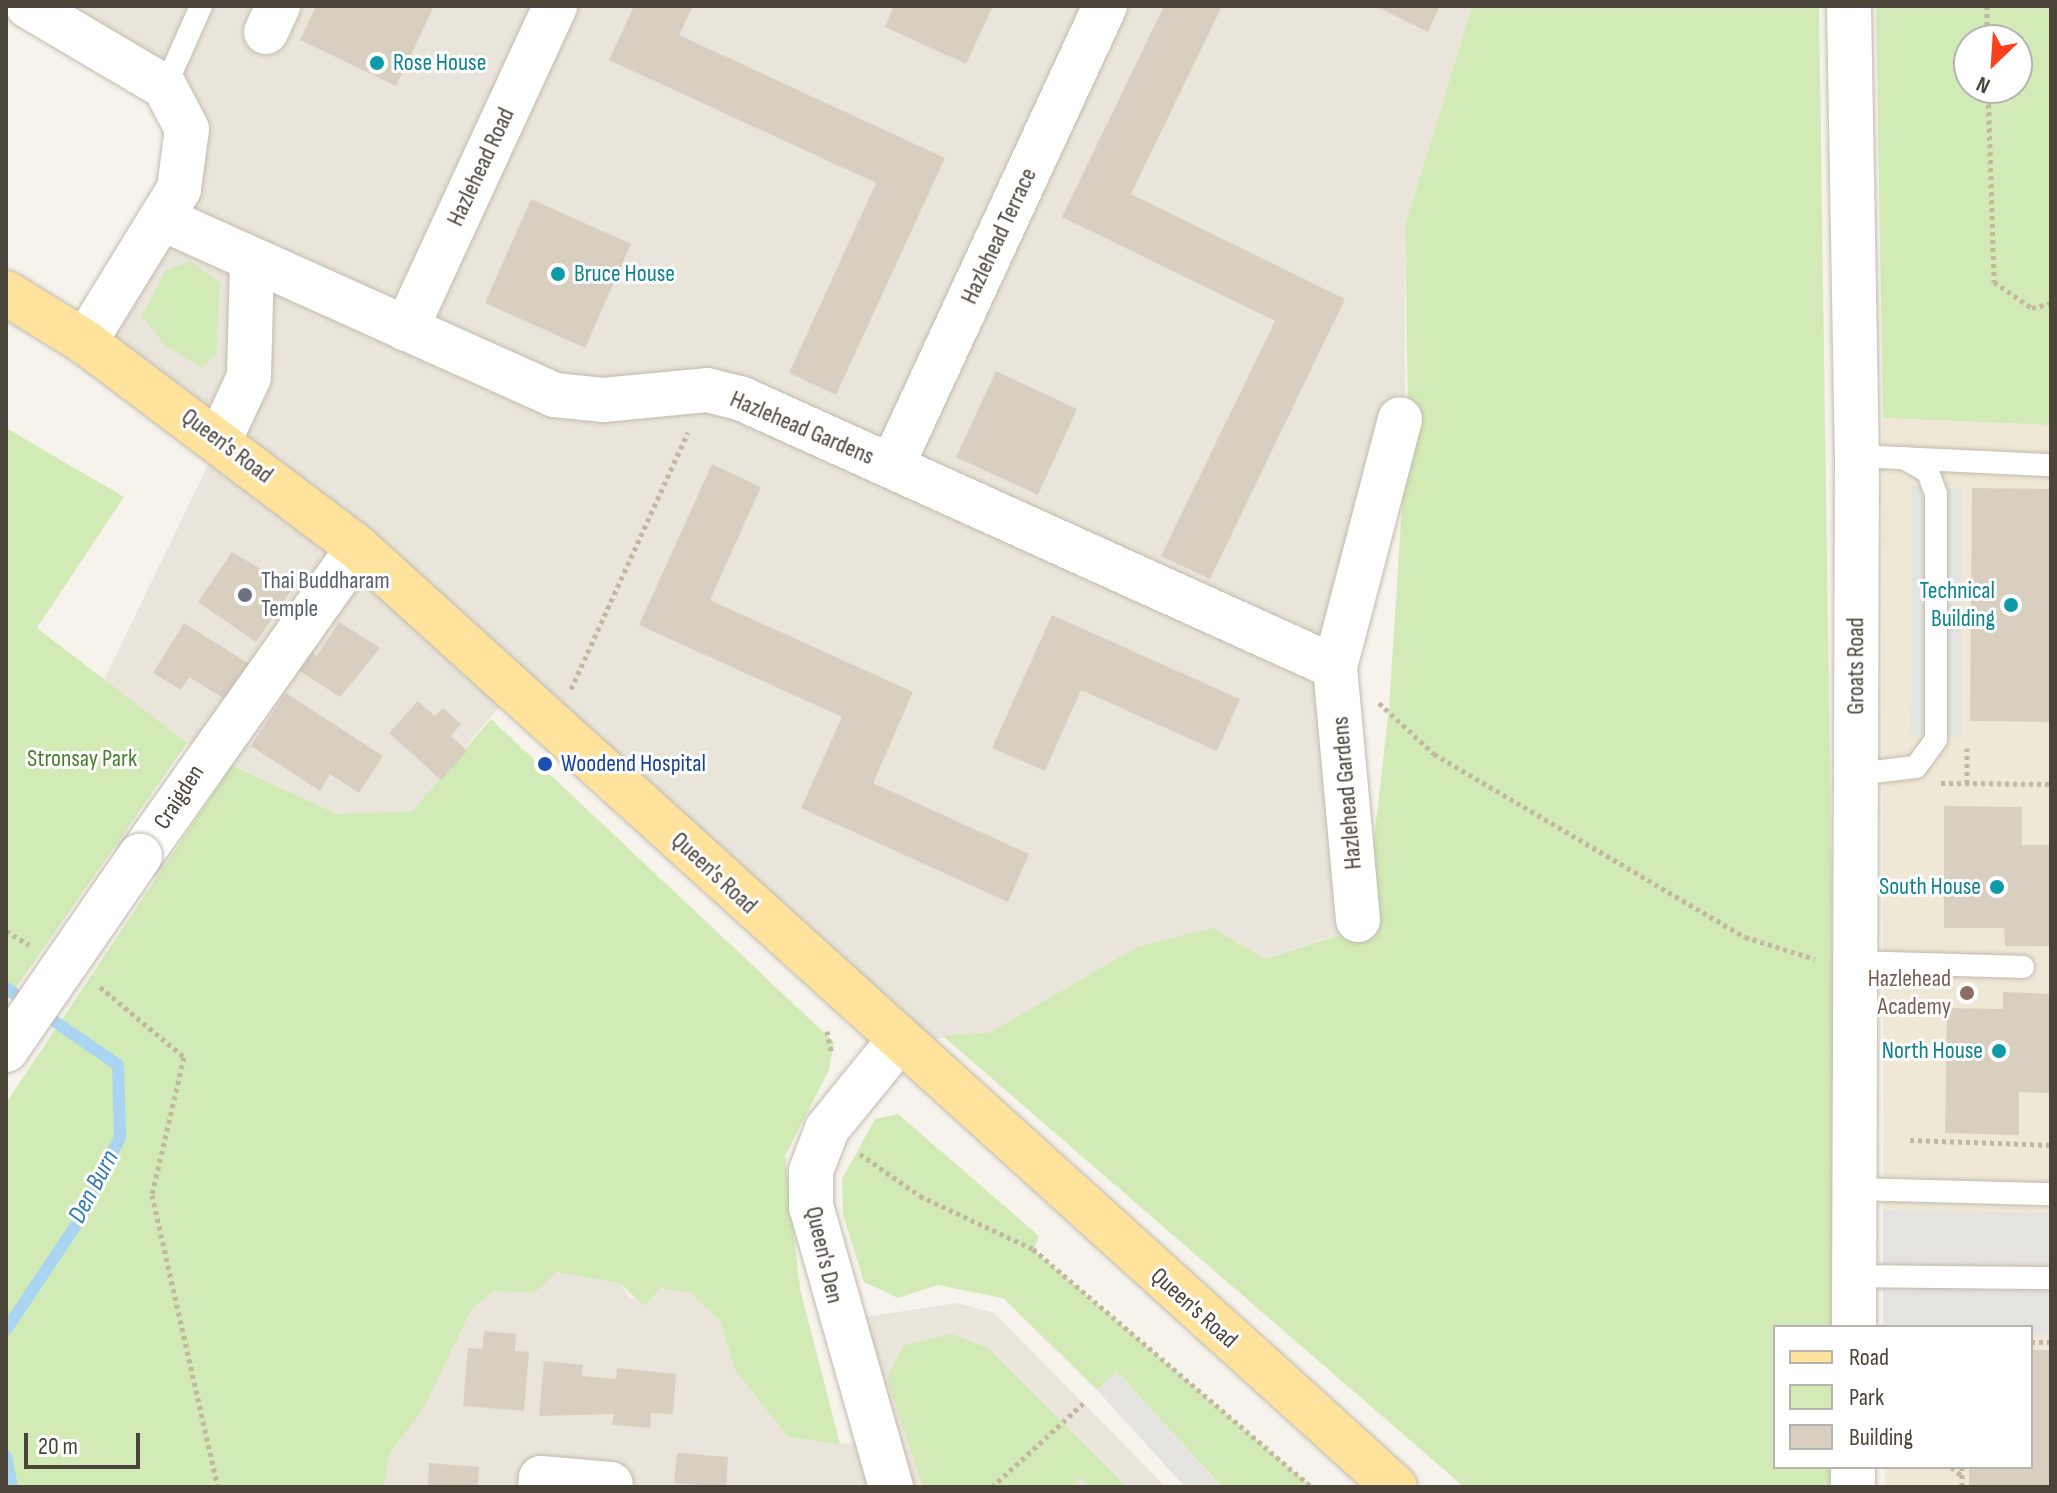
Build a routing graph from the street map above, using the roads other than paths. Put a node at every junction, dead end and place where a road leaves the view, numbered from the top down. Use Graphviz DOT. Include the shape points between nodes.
graph roads {
  1 [pos="28,6"];
  2 [pos="201,6"];
  3 [pos="555,6"];
  4 [pos="1105,6"];
  5 [pos="1849,6"];
  6 [pos="165,87"];
  7 [pos="163,219"];
  8 [pos="252,265"];
  9 [pos="6,293"];
  10 [pos="406,329"];
  11 [pos="85,342"];
  12 [pos="1400,419"];
  13 [pos="220,439"];
  14 [pos="1857,456"];
  15 [pos="1904,458"];
  16 [pos="2051,465"];
  17 [pos="892,466"];
  18 [pos="358,548"];
  19 [pos="1335,667"];
  20 [pos="1856,774"];
  21 [pos="1358,920"];
  22 [pos="1855,962"];
  23 [pos="2023,967"];
  24 [pos="897,1043"];
  25 [pos="6,1050"];
  26 [pos="1854,1189"];
  27 [pos="2051,1194"];
  28 [pos="1854,1276"];
  29 [pos="2051,1278"];
  30 [pos="1854,1325"];
  31 [pos="611,1484"];
  32 [pos="540,1487"];
  33 [pos="891,1487"];
  34 [pos="1395,1487"];
  1 -- 6 [label="street"];
  2 -- 6 [label="lane"];
  3 -- 10 [label="street, Hazlehead Road"];
  4 -- 17 [label="street, Hazlehead Terrace"];
  5 -- 14 [label="street, Groats Road"];
  6 -- 7 [label="street" via="187,129 179,189"];
  7 -- 8 [label="street, Hazlehead Gardens"];
  7 -- 11 [label="street"];
  8 -- 10 [label="street, Hazlehead Gardens"];
  8 -- 13 [label="street" via="249,377"];
  9 -- 11 [label="main road, Queen's Road"];
  10 -- 17 [label="street, Hazlehead Gardens" via="554,395 603,400 707,390"];
  11 -- 13 [label="main road, Queen's Road"];
  12 -- 19 [label="street, Hazlehead Gardens"];
  13 -- 18 [label="main road, Queen's Road"];
  14 -- 15 [label="lane"];
  14 -- 20 [label="street, Groats Road"];
  15 -- 16 [label="lane"];
  15 -- 20 [label="lane" via="1928,472 1936,494 1936,739 1916,767"];
  17 -- 19 [label="street, Hazlehead Gardens"];
  18 -- 24 [label="main road, Queen's Road"];
  18 -- 25 [label="street, Craigden, bridge" via="233,715"];
  19 -- 21 [label="street, Hazlehead Gardens"];
  20 -- 22 [label="street, Groats Road"];
  22 -- 23 [label="lane"];
  22 -- 26 [label="street, Groats Road"];
  24 -- 33 [label="street, Queen's Den" via="827,1129 811,1171 811,1207"];
  24 -- 34 [label="main road, Queen's Road"];
  26 -- 27 [label="lane"];
  26 -- 28 [label="street, Groats Road"];
  28 -- 29 [label="lane"];
  28 -- 30 [label="street, Groats Road"];
  31 -- 32 [label="street" via="541,1478"];
}
